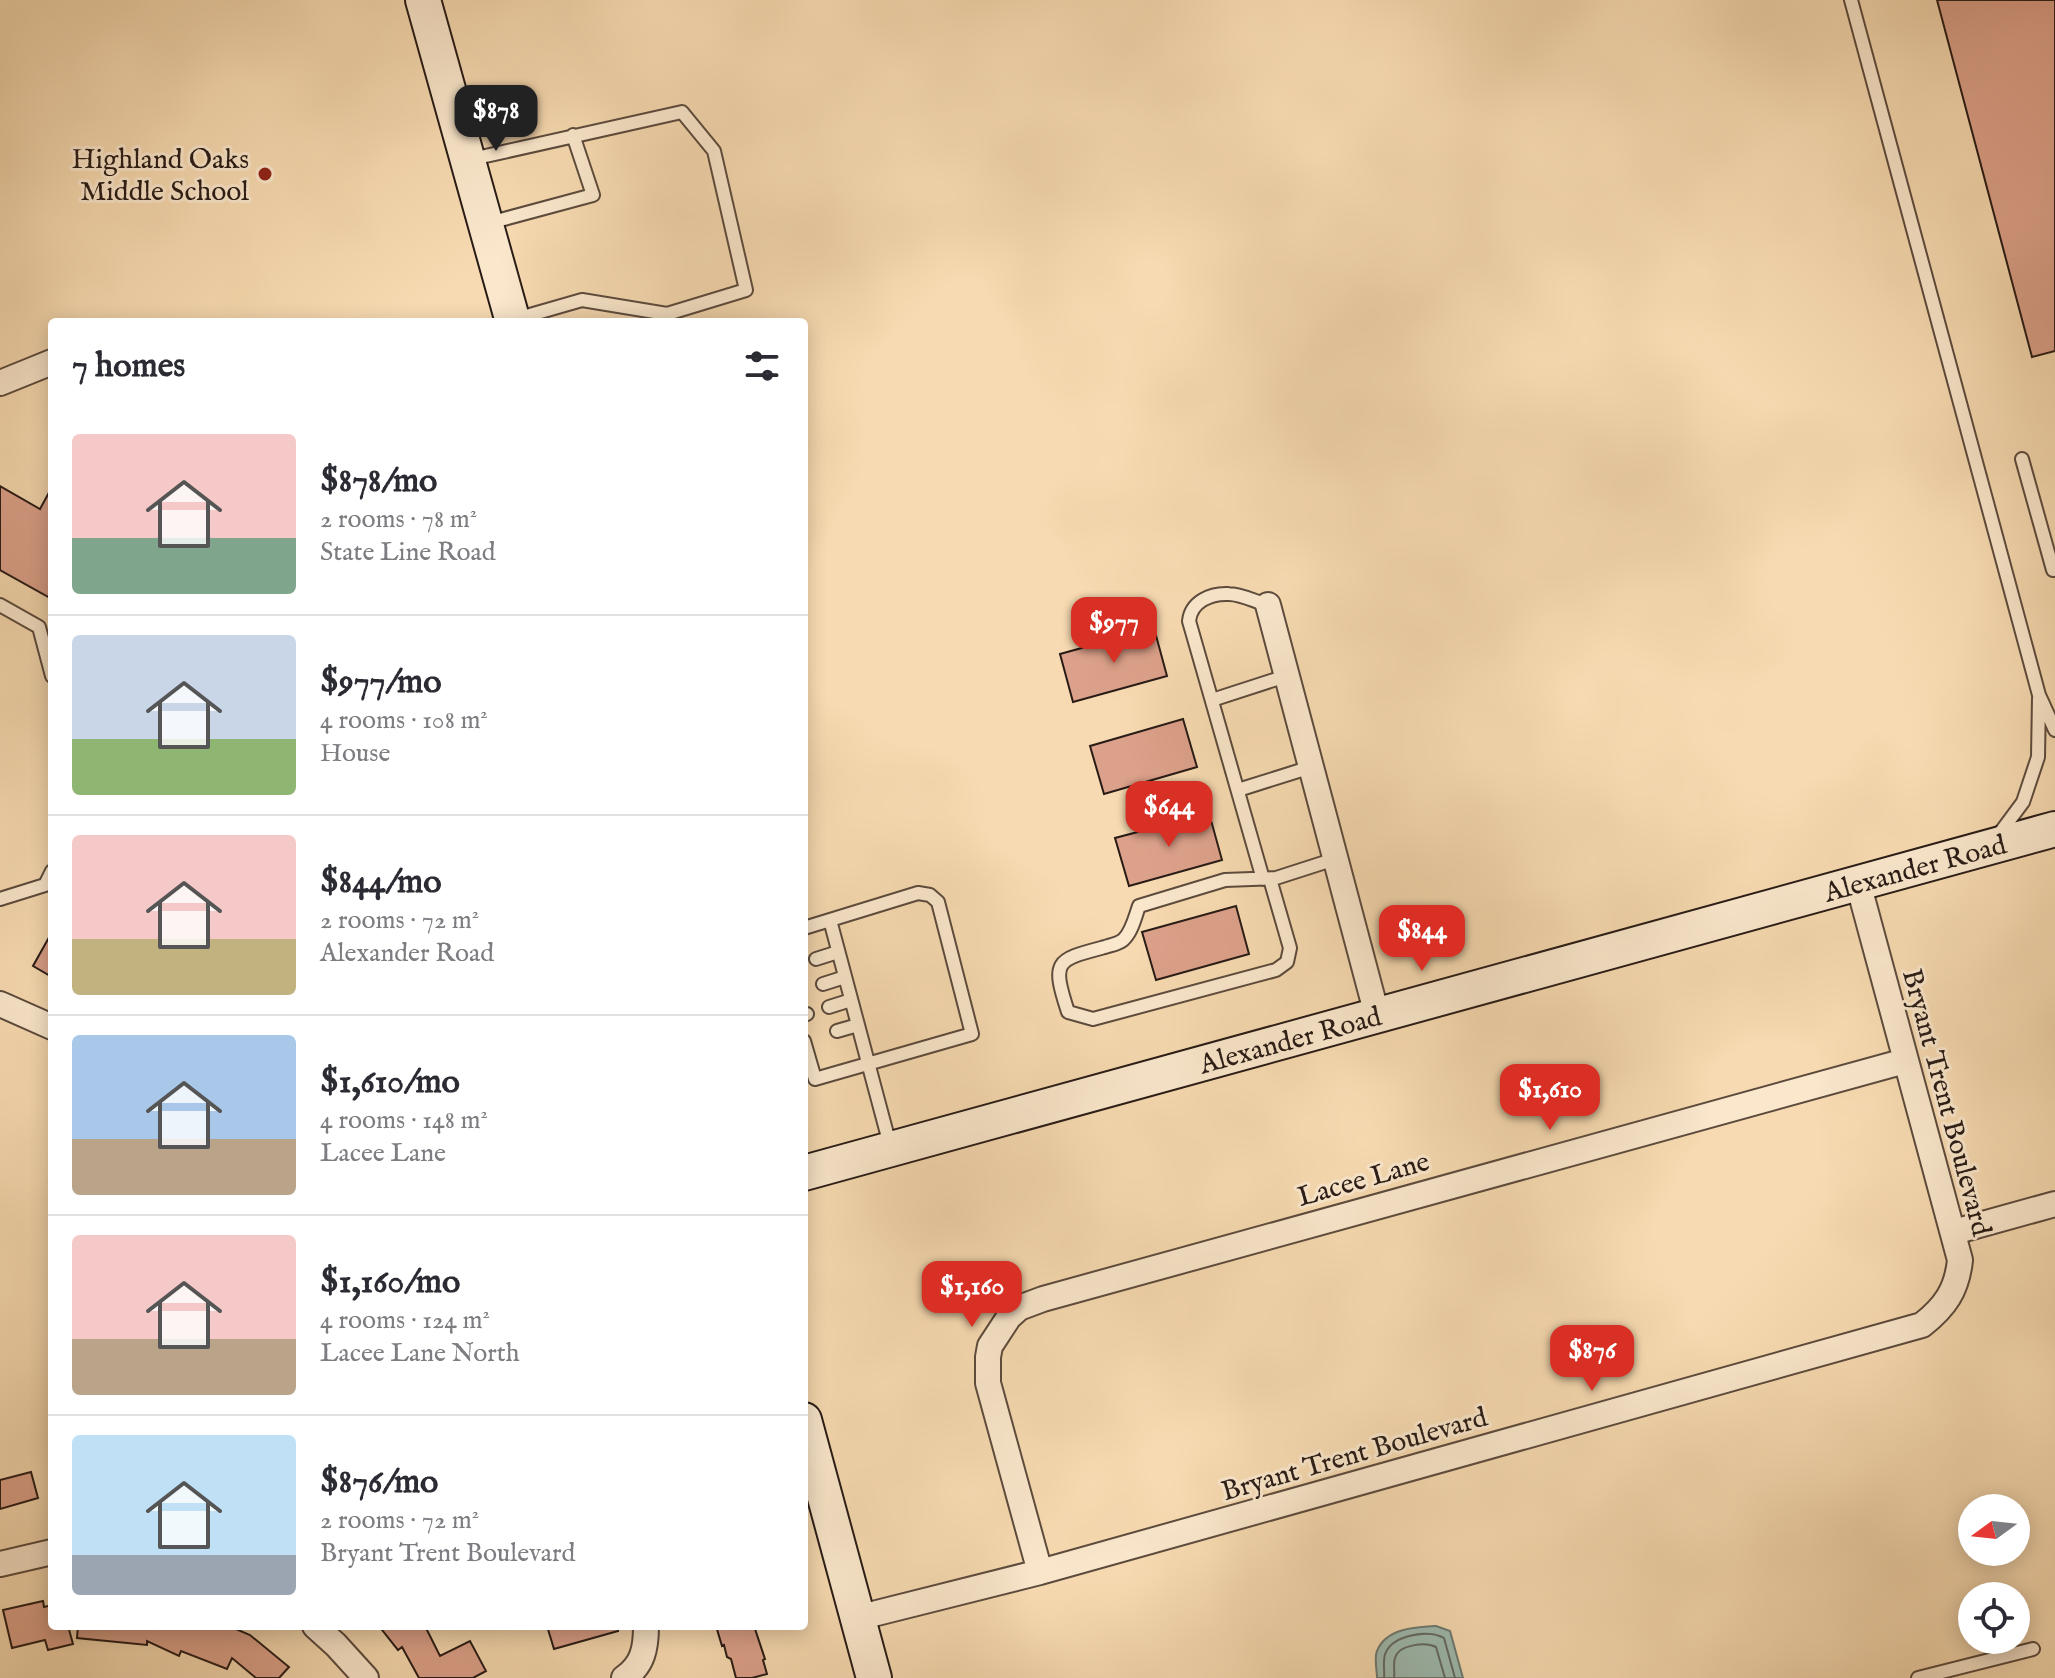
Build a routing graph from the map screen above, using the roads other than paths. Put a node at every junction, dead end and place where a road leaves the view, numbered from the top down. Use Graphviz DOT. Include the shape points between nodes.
graph roads {
  1 [pos="423,0"];
  2 [pos="1851,0"];
  3 [pos="573,135"];
  4 [pos="468,160"];
  5 [pos="486,224"];
  6 [pos="509,318"];
  7 [pos="520,318"];
  8 [pos="48,364"];
  9 [pos="0,383"];
  10 [pos="2022,459"];
  11 [pos="2053,570"];
  12 [pos="0,605"];
  13 [pos="1268,605"];
  14 [pos="48,661"];
  15 [pos="1286,676"];
  16 [pos="2039,695"];
  17 [pos="1212,700"];
  18 [pos="2055,730"];
  19 [pos="1311,767"];
  20 [pos="1238,790"];
  21 [pos="2055,829"];
  22 [pos="1989,847"];
  23 [pos="1335,859"];
  24 [pos="48,879"];
  25 [pos="1266,879"];
  26 [pos="1858,883"];
  27 [pos="0,899"];
  28 [pos="830,920"];
  29 [pos="808,927"];
  30 [pos="838,952"];
  31 [pos="816,959"];
  32 [pos="845,977"];
  33 [pos="823,984"];
  34 [pos="851,1000"];
  35 [pos="0,1004"];
  36 [pos="829,1007"];
  37 [pos="1377,1015"];
  38 [pos="48,1025"];
  39 [pos="858,1025"];
  40 [pos="837,1031"];
  41 [pos="808,1040"];
  42 [pos="1905,1061"];
  43 [pos="868,1064"];
  44 [pos="891,1149"];
  45 [pos="808,1172"];
  46 [pos="2055,1204"];
  47 [pos="1954,1232"];
  48 [pos="808,1435"];
  49 [pos="48,1553"];
  50 [pos="0,1564"];
  51 [pos="1040,1572"];
  52 [pos="857,1618"];
  53 [pos="319,1630"];
  54 [pos="646,1630"];
  55 [pos="2033,1649"];
  56 [pos="631,1671"];
  57 [pos="366,1678"];
  58 [pos="874,1678"];
  59 [pos="1918,1678"];
  1 -- 4 [label="street"];
  2 -- 16 [label="lane"];
  3 -- 4 [label="lane"];
  3 -- 5 [label="lane" via="593,195"];
  3 -- 7 [label="lane" via="682,112 714,151 746,290 667,314 582,300"];
  4 -- 5 [label="street"];
  5 -- 6 [label="street"];
  8 -- 9 [label="street"];
  10 -- 11 [label="lane"];
  12 -- 14 [label="lane" via="39,627"];
  13 -- 15 [label="street"];
  13 -- 17 [label="lane" via="1229,594 1200,600 1193,608 1189,621"];
  15 -- 17 [label="lane"];
  15 -- 19 [label="street"];
  16 -- 18 [label="lane"];
  16 -- 22 [label="lane" via="2038,757 2023,802"];
  17 -- 20 [label="lane"];
  19 -- 20 [label="lane"];
  19 -- 23 [label="street"];
  20 -- 25 [label="lane"];
  21 -- 22 [label="street, Alexander Road"];
  22 -- 26 [label="street, Alexander Road"];
  23 -- 25 [label="lane"];
  23 -- 37 [label="street"];
  24 -- 27 [label="lane" via="45,885"];
  25 -- 25 [label="lane" via="1290,948 1287,962 1276,970 1093,1019 1068,1012 1059,984 1061,965 1068,956 1121,943 1139,906 1225,880"];
  26 -- 37 [label="street, Alexander Road"];
  26 -- 42 [label="street, Bryant Trent Boulevard"];
  28 -- 29 [label="lane"];
  28 -- 30 [label="lane"];
  28 -- 43 [label="lane" via="918,893 938,902 972,1034"];
  30 -- 31 [label="lane"];
  30 -- 32 [label="lane"];
  32 -- 33 [label="lane"];
  32 -- 34 [label="lane"];
  34 -- 36 [label="lane"];
  34 -- 39 [label="lane"];
  35 -- 38 [label="street"];
  37 -- 44 [label="street, Alexander Road"];
  39 -- 40 [label="lane"];
  39 -- 43 [label="lane"];
  41 -- 43 [label="lane" via="815,1079"];
  42 -- 47 [label="street, Bryant Trent Boulevard"];
  42 -- 51 [label="street, Lacee Lane" via="1019,1308 990,1346 988,1383"];
  43 -- 44 [label="lane"];
  44 -- 45 [label="street, Alexander Road"];
  46 -- 47 [label="street"];
  47 -- 51 [label="street, Bryant Trent Boulevard" via="1958,1280 1945,1304 1922,1325"];
  48 -- 52 [label="street"];
  49 -- 50 [label="street"];
  51 -- 52 [label="street, Bryant Trent Boulevard"];
  52 -- 58 [label="street"];
  53 -- 57 [label="street"];
  54 -- 56 [label="street" via="646,1642"];
  55 -- 59 [label="lane"];
}
